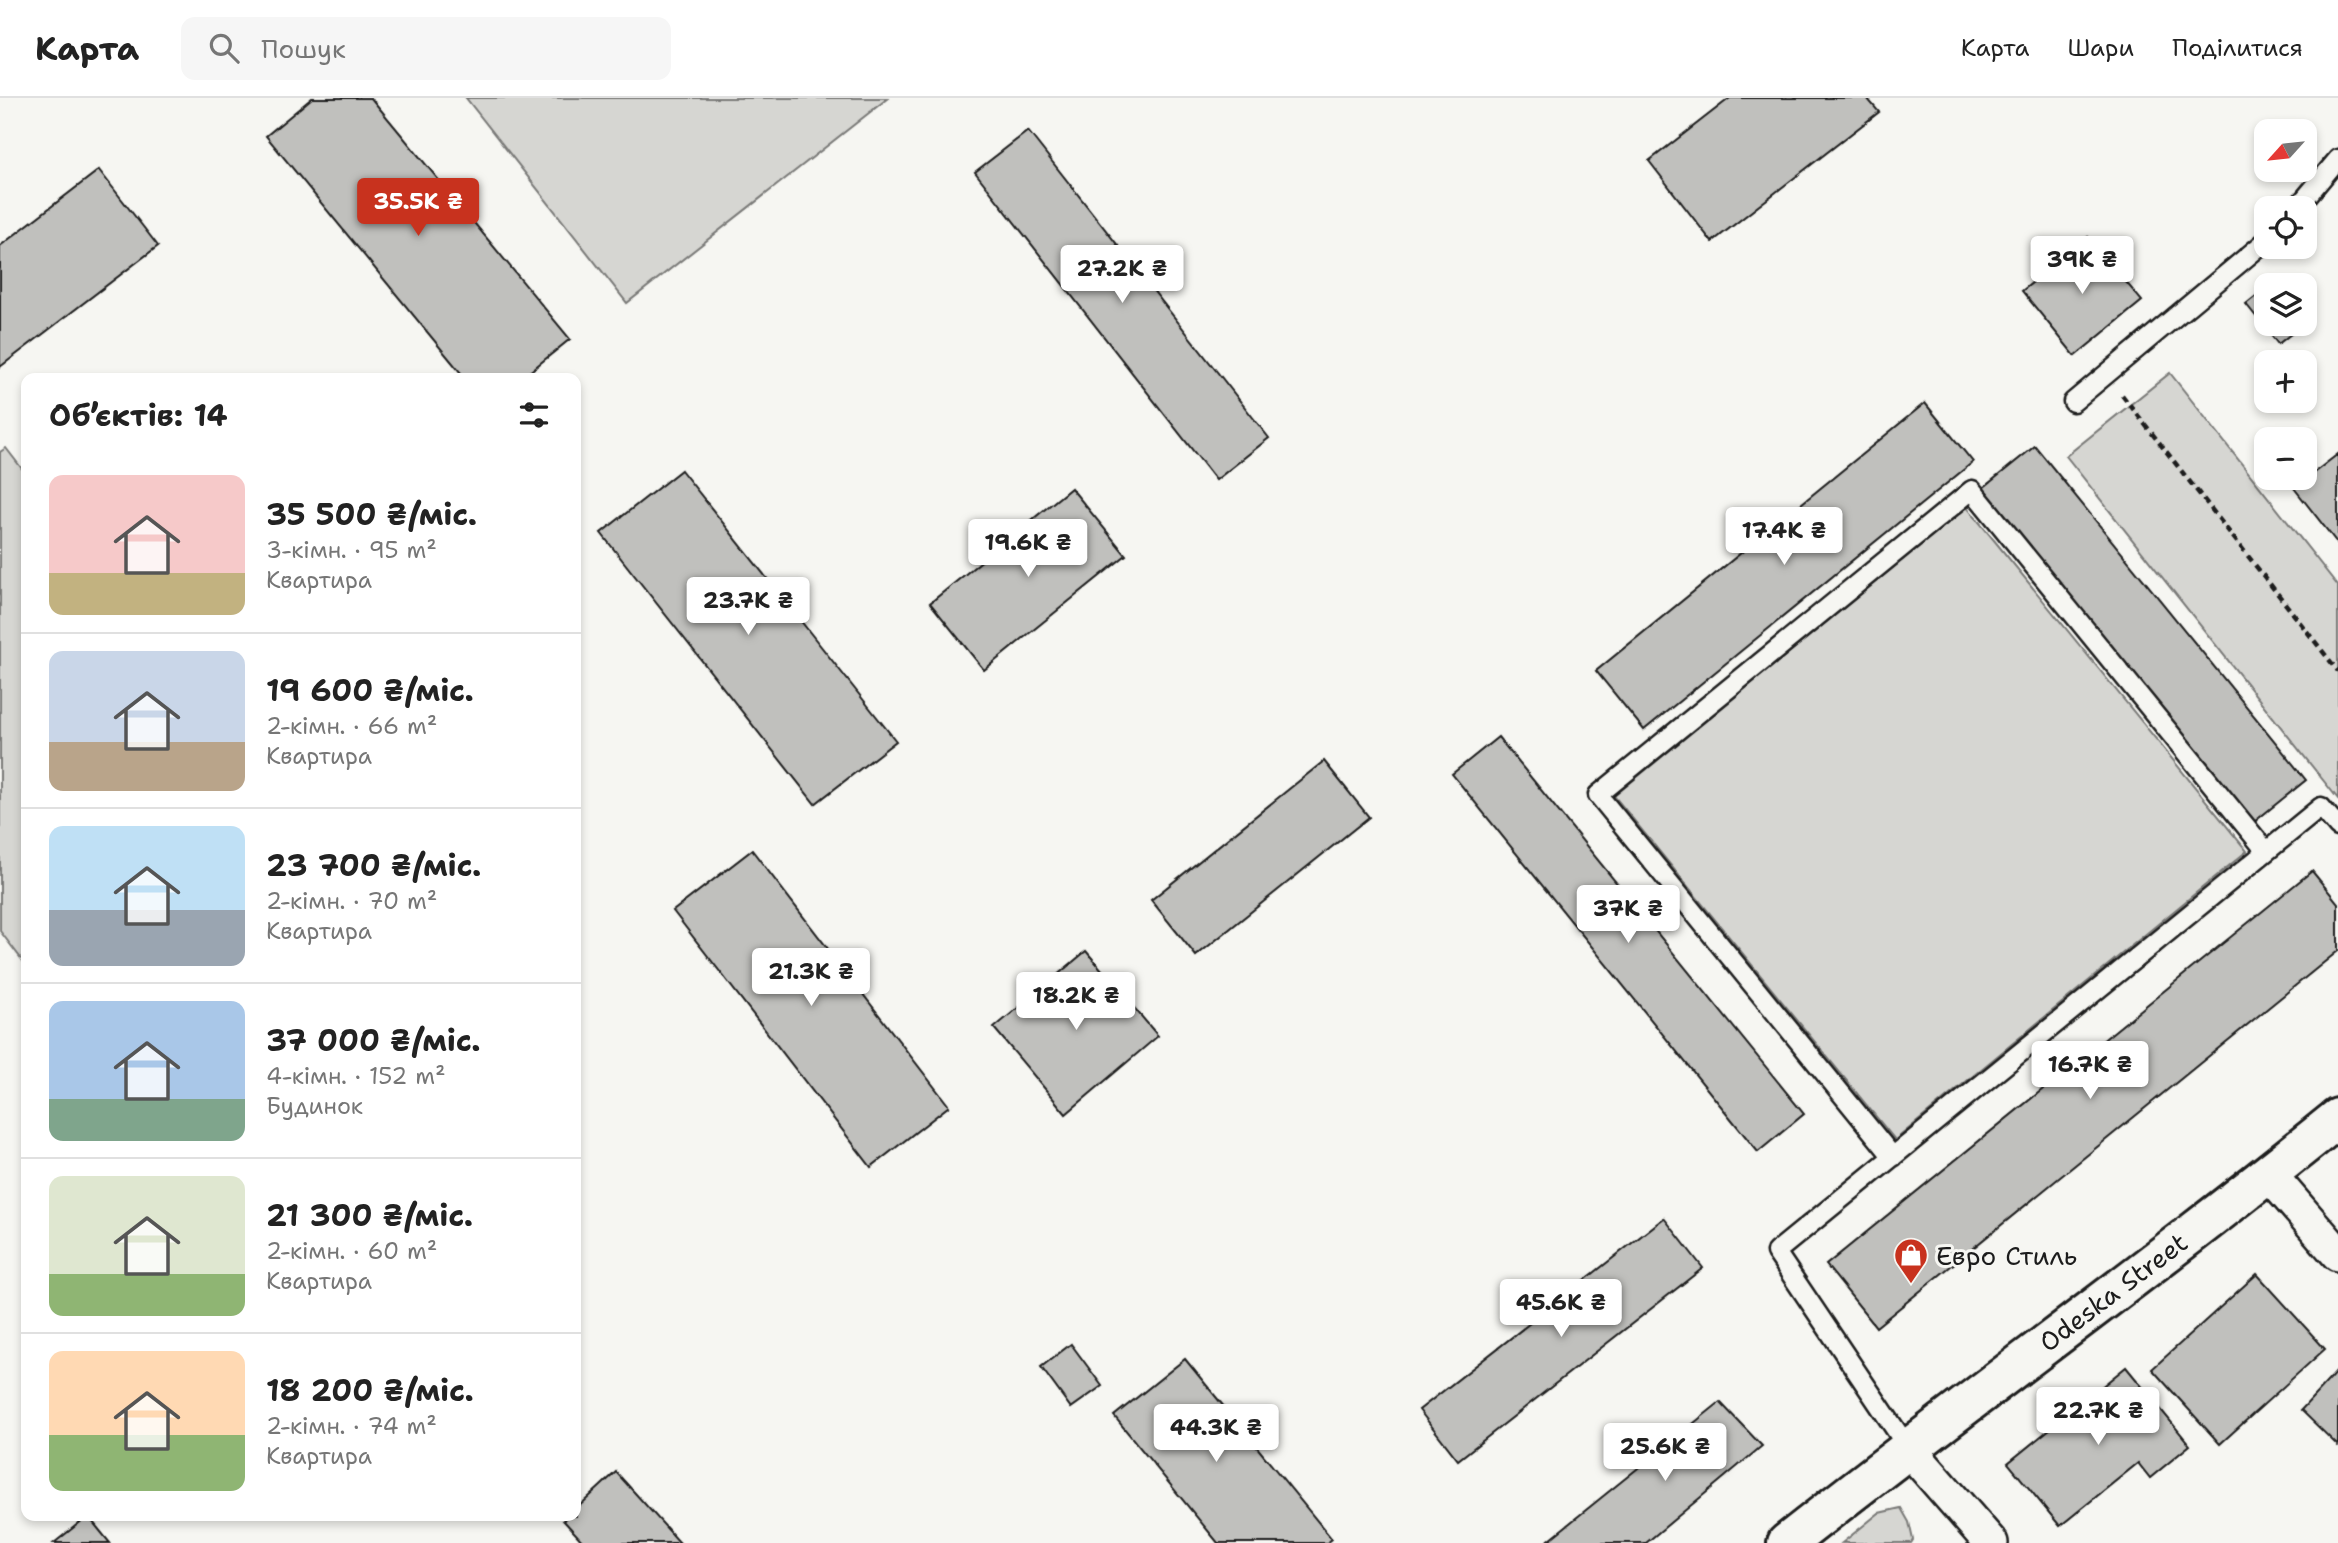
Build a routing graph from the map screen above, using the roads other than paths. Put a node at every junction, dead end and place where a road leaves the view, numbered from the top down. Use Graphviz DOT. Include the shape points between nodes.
graph roads {
  1 [pos="2338,159"];
  2 [pos="2307,196"];
  3 [pos="2254,250"];
  4 [pos="2073,402"];
  5 [pos="2338,827"];
  6 [pos="2266,851"];
  7 [pos="2338,1118"];
  8 [pos="1893,1157"];
  9 [pos="2269,1174"];
  10 [pos="2338,1254"];
  11 [pos="1908,1448"];
  12 [pos="1787,1543"];
  13 [pos="1991,1543"];
  1 -- 2 [label="lane"];
  3 -- 4 [label="lane"];
  5 -- 6 [label="lane" via="2320,807"];
  6 -- 8 [label="lane"];
  6 -- 8 [label="lane" via="1972,490 1598,795"];
  7 -- 9 [label="main road, Odeska Street"];
  8 -- 11 [label="lane" via="1776,1252"];
  9 -- 10 [label="street"];
  9 -- 11 [label="main road, Odeska Street"];
  11 -- 12 [label="main road, Odeska Street"];
  11 -- 13 [label="street"];
}
